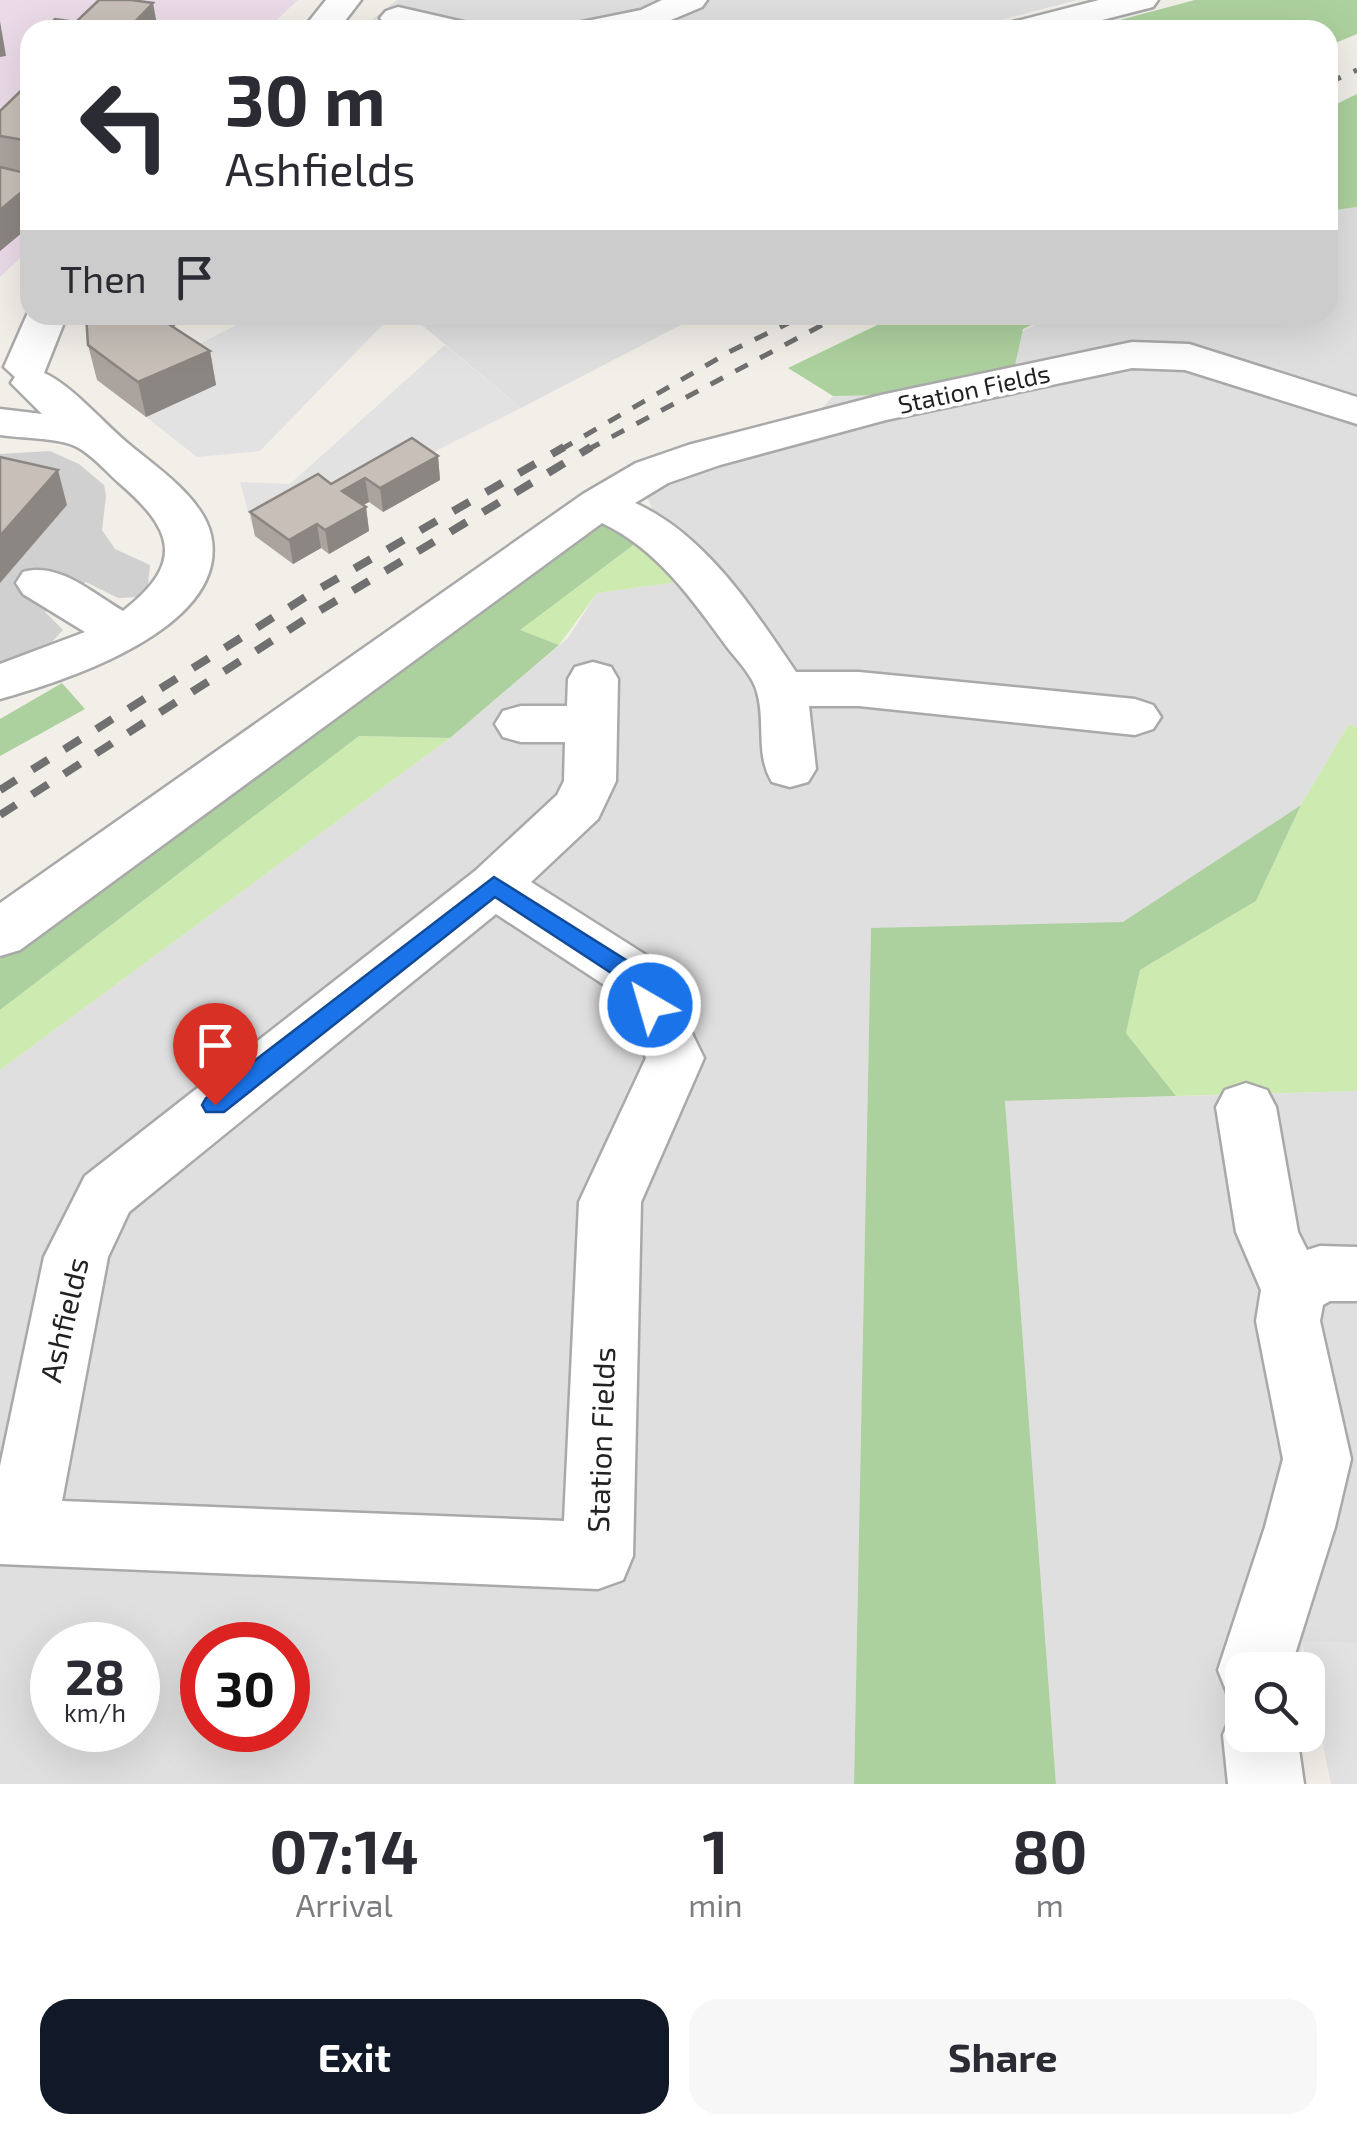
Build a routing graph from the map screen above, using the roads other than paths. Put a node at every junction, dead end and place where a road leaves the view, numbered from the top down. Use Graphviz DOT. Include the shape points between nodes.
graph roads {
  1 [pos="344,0"];
  2 [pos="690,0"];
  3 [pos="1141,0"];
  4 [pos="398,18"];
  5 [pos="328,20"];
  6 [pos="406,20"];
  7 [pos="650,20"];
  8 [pos="1061,20"];
  9 [pos="41,325"];
  10 [pos="20,368"];
  11 [pos="1357,411"];
  12 [pos="0,421"];
  13 [pos="89,434"];
  14 [pos="599,504"];
  15 [pos="52,590"];
  16 [pos="123,633"];
  17 [pos="0,682"];
  18 [pos="782,690"];
  19 [pos="1135,716"];
  20 [pos="521,724"];
  21 [pos="790,769"];
  22 [pos="494,886"];
  23 [pos="0,935"];
  24 [pos="1246,1108"];
  25 [pos="1357,1274"];
  26 [pos="1292,1290"];
  27 [pos="11,1531"];
  28 [pos="1260,1652"];
  29 [pos="1262,1752"];
  30 [pos="1266,1784"];
  1 -- 5 [label="street"];
  2 -- 7 [label="street"];
  3 -- 8 [label="street"];
  4 -- 6 [label="street"];
  9 -- 10 [label="street"];
  10 -- 12 [label="street" via="24,404"];
  10 -- 13 [label="street"];
  11 -- 14 [label="street, Station Fields" via="1189,357 1132,355 881,408 704,455 652,473"];
  12 -- 13 [label="street"];
  13 -- 16 [label="street" via="175,512 188,534 178,586"];
  14 -- 18 [label="street" via="642,524 695,570"];
  14 -- 23 [label="street, Station Fields"];
  15 -- 16 [label="street"];
  16 -- 17 [label="street"];
  18 -- 19 [label="street" via="859,688"];
  18 -- 21 [label="street"];
  20 -- 22 [label="street, Ashfields" via="593,701 590,781 579,806"];
  22 -- 27 [label="street, Ashfields" via="107,1194 76,1257"];
  22 -- 27 [label="street, Station Fields" via="637,978 675,1058 610,1202 598,1556"];
  24 -- 26 [label="street" via="1267,1232"];
  25 -- 26 [label="street" via="1320,1273"];
  26 -- 28 [label="street" via="1288,1321 1317,1459"];
  29 -- 30 [label="street"];
}
